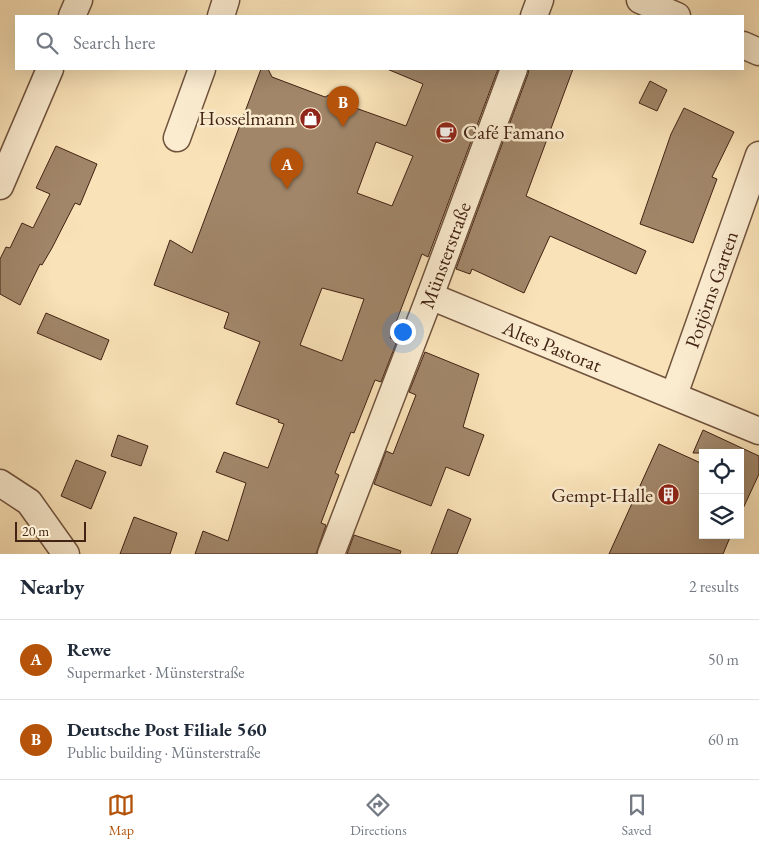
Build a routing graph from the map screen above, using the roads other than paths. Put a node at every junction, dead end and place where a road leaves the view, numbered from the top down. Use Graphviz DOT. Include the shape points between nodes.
graph roads {
  1 [pos="79,0"];
  2 [pos="226,0"];
  3 [pos="540,0"];
  4 [pos="640,0"];
  5 [pos="72,15"];
  6 [pos="221,15"];
  7 [pos="534,15"];
  8 [pos="675,15"];
  9 [pos="744,45"];
  10 [pos="759,52"];
  11 [pos="50,70"];
  12 [pos="202,70"];
  13 [pos="514,70"];
  14 [pos="177,138"];
  15 [pos="759,155"];
  16 [pos="0,186"];
  17 [pos="430,296"];
  18 [pos="674,395"];
  19 [pos="759,430"];
  20 [pos="0,483"];
  21 [pos="66,554"];
  22 [pos="331,554"];
  1 -- 5 [label="street"];
  2 -- 6 [label="street"];
  3 -- 7 [label="street"];
  4 -- 8 [label="street"];
  9 -- 10 [label="street"];
  11 -- 16 [label="street"];
  12 -- 14 [label="street"];
  13 -- 17 [label="street, Münsterstraße"];
  15 -- 18 [label="street, Potjörns Garten"];
  17 -- 18 [label="street, Altes Pastorat"];
  17 -- 22 [label="street, Münsterstraße"];
  18 -- 19 [label="street, Altes Pastorat"];
  20 -- 21 [label="street" via="29,502"];
}
